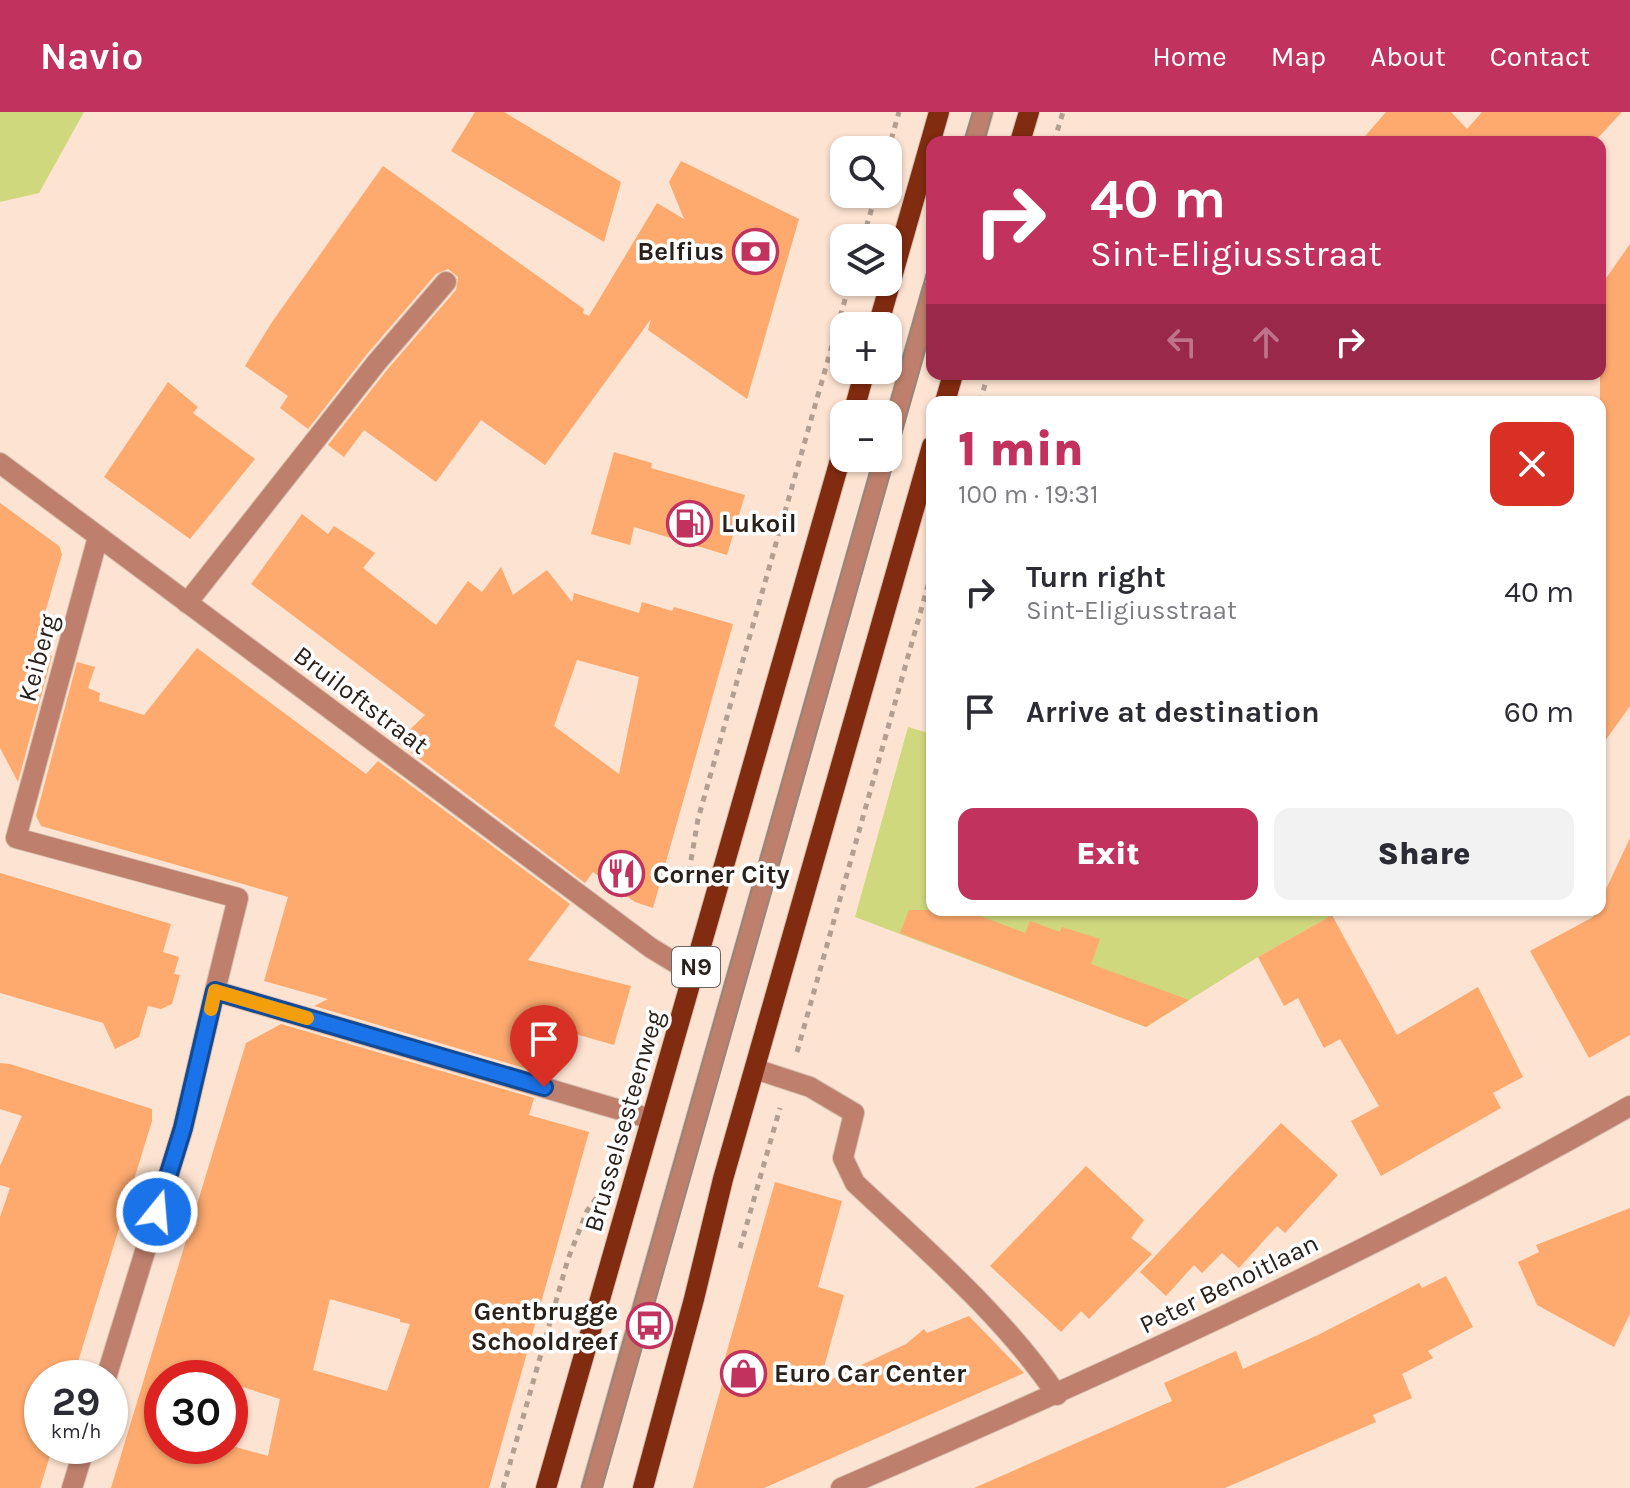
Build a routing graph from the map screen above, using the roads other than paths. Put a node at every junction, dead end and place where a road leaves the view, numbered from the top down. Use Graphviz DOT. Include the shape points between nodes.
graph roads {
  1 [pos="939,112"];
  2 [pos="983,112"];
  3 [pos="1029,112"];
  4 [pos="932,136"];
  5 [pos="976,136"];
  6 [pos="1022,136"];
  7 [pos="926,158"];
  8 [pos="446,282"];
  9 [pos="926,311"];
  10 [pos="882,312"];
  11 [pos="901,400"];
  12 [pos="0,463"];
  13 [pos="926,467"];
  14 [pos="837,472"];
  15 [pos="880,472"];
  16 [pos="98,537"];
  17 [pos="187,603"];
  18 [pos="694,974"];
  19 [pos="215,991"];
  20 [pos="755,1069"];
  21 [pos="1630,1106"];
  22 [pos="651,1119"];
  23 [pos="112,1360"];
  24 [pos="1057,1395"];
  25 [pos="79,1464"];
  26 [pos="72,1488"];
  27 [pos="546,1488"];
  28 [pos="591,1488"];
  29 [pos="643,1488"];
  30 [pos="841,1488"];
  1 -- 4 [label="main road"];
  2 -- 5 [label="street"];
  3 -- 6 [label="main road"];
  7 -- 10 [label="main road"];
  8 -- 17 [label="street"];
  9 -- 11 [label="street"];
  12 -- 16 [label="street, Bruiloftstraat"];
  13 -- 20 [label="main road"];
  14 -- 18 [label="main road, Brusselsesteenweg / N9"];
  15 -- 28 [label="street"];
  16 -- 17 [label="street, Bruiloftstraat"];
  16 -- 19 [label="street, Keiberg" via="16,838 238,898"];
  17 -- 18 [label="street, Bruiloftstraat" via="651,948"];
  18 -- 22 [label="main road, Brusselsesteenweg / N9"];
  19 -- 22 [label="street"];
  19 -- 23 [label="street" via="183,1128"];
  20 -- 24 [label="street" via="810,1087 854,1113 843,1158 855,1183 998,1320"];
  20 -- 29 [label="main road"];
  21 -- 24 [label="street, Peter Benoitlaan" via="1321,1269"];
  22 -- 27 [label="main road, Brusselsesteenweg / N9"];
  24 -- 30 [label="street, Peter Benoitlaan"];
  25 -- 26 [label="street"];
}
